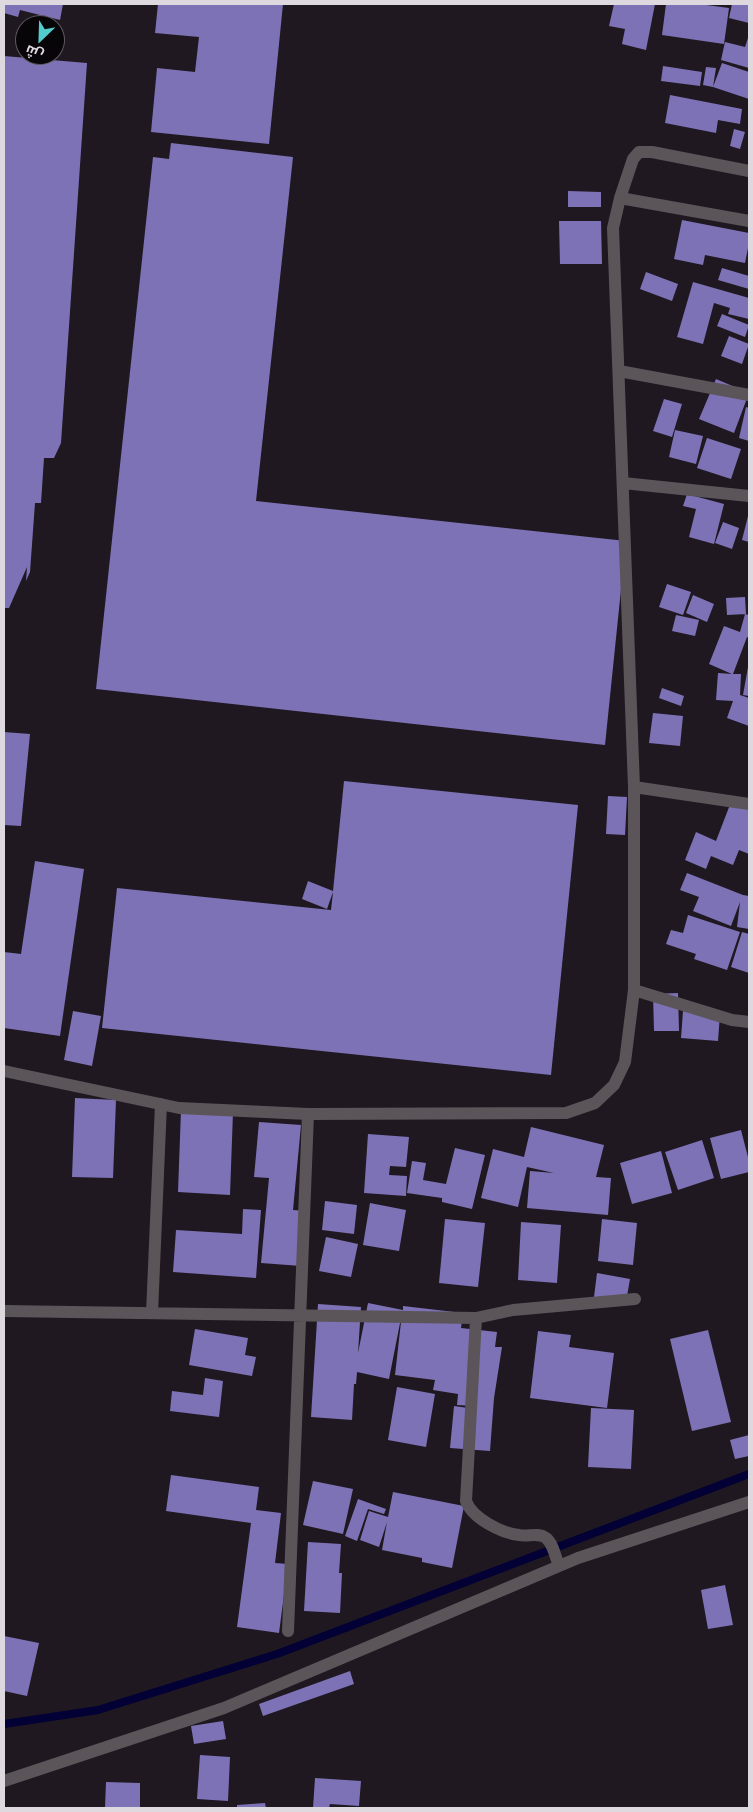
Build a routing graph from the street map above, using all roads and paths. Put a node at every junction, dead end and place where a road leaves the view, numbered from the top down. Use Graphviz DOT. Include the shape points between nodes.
graph roads {
  1 [pos="749,171"];
  2 [pos="620,198"];
  3 [pos="749,221"];
  4 [pos="619,371"];
  5 [pos="749,394"];
  6 [pos="623,483"];
  7 [pos="749,496"];
  8 [pos="634,788"];
  9 [pos="749,804"];
  10 [pos="634,990"];
  11 [pos="749,1022"];
  12 [pos="4,1071"];
  13 [pos="161,1104"];
  14 [pos="308,1114"];
  15 [pos="635,1299"];
  16 [pos="4,1311"];
  17 [pos="152,1313"];
  18 [pos="300,1316"];
  19 [pos="476,1318"];
  20 [pos="749,1502"];
  21 [pos="559,1566"];
  22 [pos="288,1631"];
  23 [pos="4,1781"];
  1 -- 2 [label="street" via="639,152 632,158"];
  2 -- 3 [label="street"];
  2 -- 4 [label="street" via="613,228"];
  4 -- 5 [label="street"];
  4 -- 6 [label="street"];
  6 -- 7 [label="street"];
  6 -- 8 [label="street"];
  8 -- 9 [label="street"];
  8 -- 10 [label="street"];
  10 -- 11 [label="street" via="732,1020"];
  10 -- 14 [label="street" via="625,1062 614,1085 595,1102 566,1112"];
  12 -- 13 [label="street"];
  13 -- 14 [label="street" via="179,1108"];
  13 -- 17 [label="street"];
  14 -- 18 [label="street"];
  15 -- 19 [label="street" via="513,1310"];
  16 -- 17 [label="street"];
  17 -- 18 [label="street"];
  18 -- 19 [label="street"];
  18 -- 22 [label="street"];
  19 -- 21 [label="street" via="468,1508 476,1516 512,1534 545,1538"];
  20 -- 21 [label="street"];
  21 -- 23 [label="street" via="224,1708"];
}
